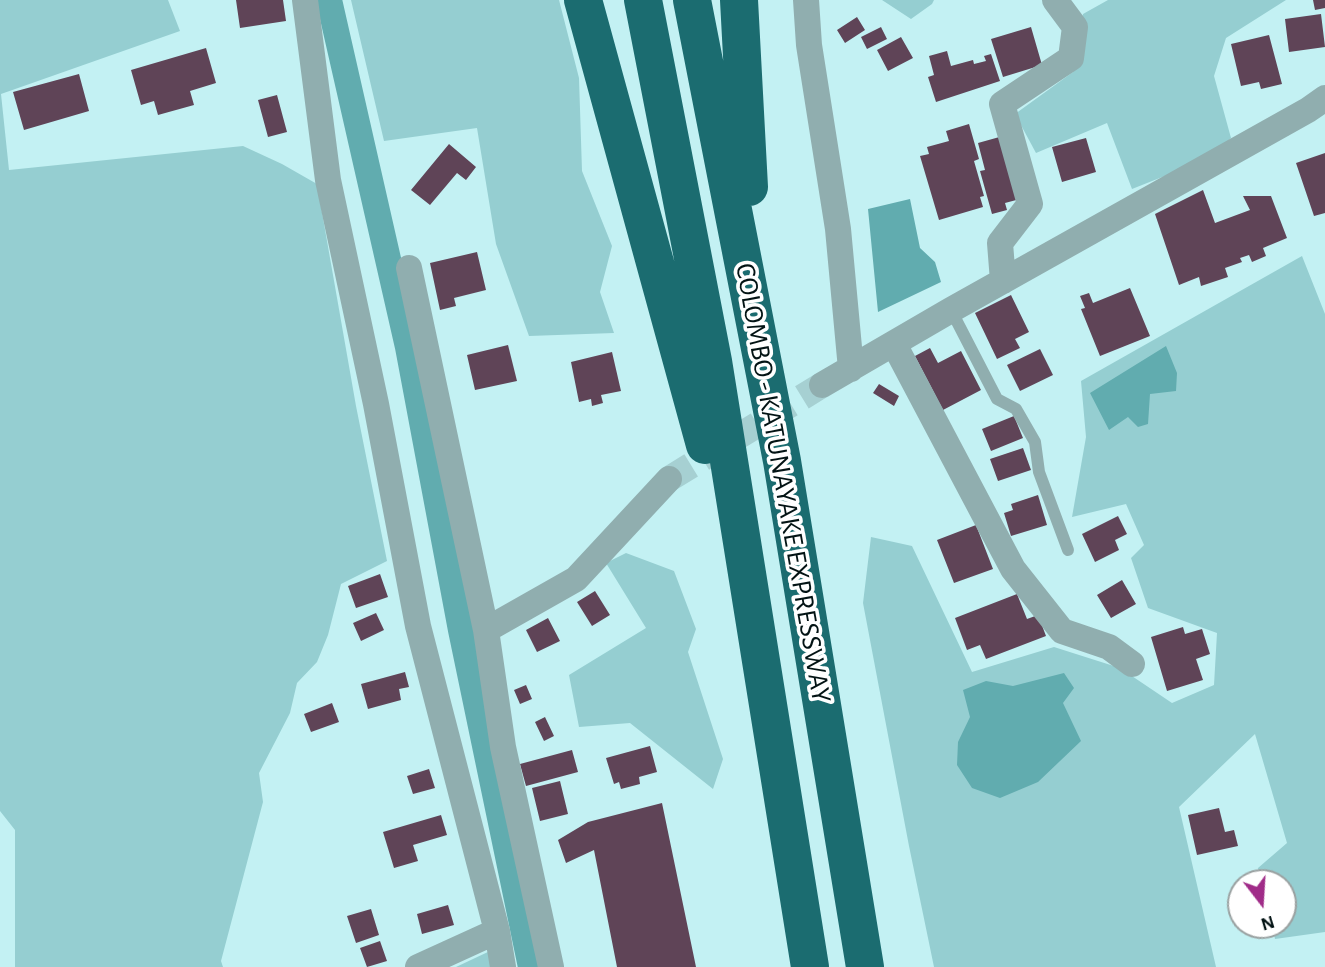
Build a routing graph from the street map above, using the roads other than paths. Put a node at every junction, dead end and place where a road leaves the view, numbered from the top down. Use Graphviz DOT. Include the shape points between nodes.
graph roads {
  1 [pos="305,0"];
  2 [pos="583,0"];
  3 [pos="643,0"];
  4 [pos="692,0"];
  5 [pos="739,0"];
  6 [pos="806,0"];
  7 [pos="1066,3"];
  8 [pos="1325,98"];
  9 [pos="409,268"];
  10 [pos="1003,281"];
  11 [pos="951,310"];
  12 [pos="757,326"];
  13 [pos="894,344"];
  14 [pos="851,369"];
  15 [pos="822,385"];
  16 [pos="669,479"];
  17 [pos="1068,550"];
  18 [pos="486,630"];
  19 [pos="758,639"];
  20 [pos="1132,664"];
  21 [pos="498,931"];
  22 [pos="418,967"];
  23 [pos="503,967"];
  24 [pos="551,967"];
  25 [pos="810,967"];
  26 [pos="865,967"];
  1 -- 21 [label="street" via="328,180 418,626"];
  2 -- 19 [label="highway"];
  3 -- 19 [label="highway, COLOMBO - KATUNAYAKE EXPRESSWAY" via="713,360"];
  4 -- 12 [label="highway, COLOMBO - KATUNAYAKE EXPRESSWAY"];
  5 -- 12 [label="highway"];
  6 -- 14 [label="street" via="808,45 838,229"];
  7 -- 10 [label="street" via="1075,27 1071,58 1002,104 1030,204 1000,243"];
  8 -- 10 [label="street"];
  9 -- 18 [label="street"];
  10 -- 11 [label="street"];
  11 -- 13 [label="street"];
  11 -- 17 [label="lane" via="998,399 1016,409 1035,442 1039,472"];
  12 -- 26 [label="highway, COLOMBO - KATUNAYAKE EXPRESSWAY"];
  13 -- 14 [label="street"];
  13 -- 20 [label="street" via="1013,569 1062,631 1109,647"];
  14 -- 15 [label="street"];
  16 -- 18 [label="street" via="576,579"];
  18 -- 24 [label="street" via="503,747"];
  19 -- 25 [label="highway, COLOMBO - KATUNAYAKE EXPRESSWAY"];
  21 -- 22 [label="street"];
  21 -- 23 [label="street"];
}
